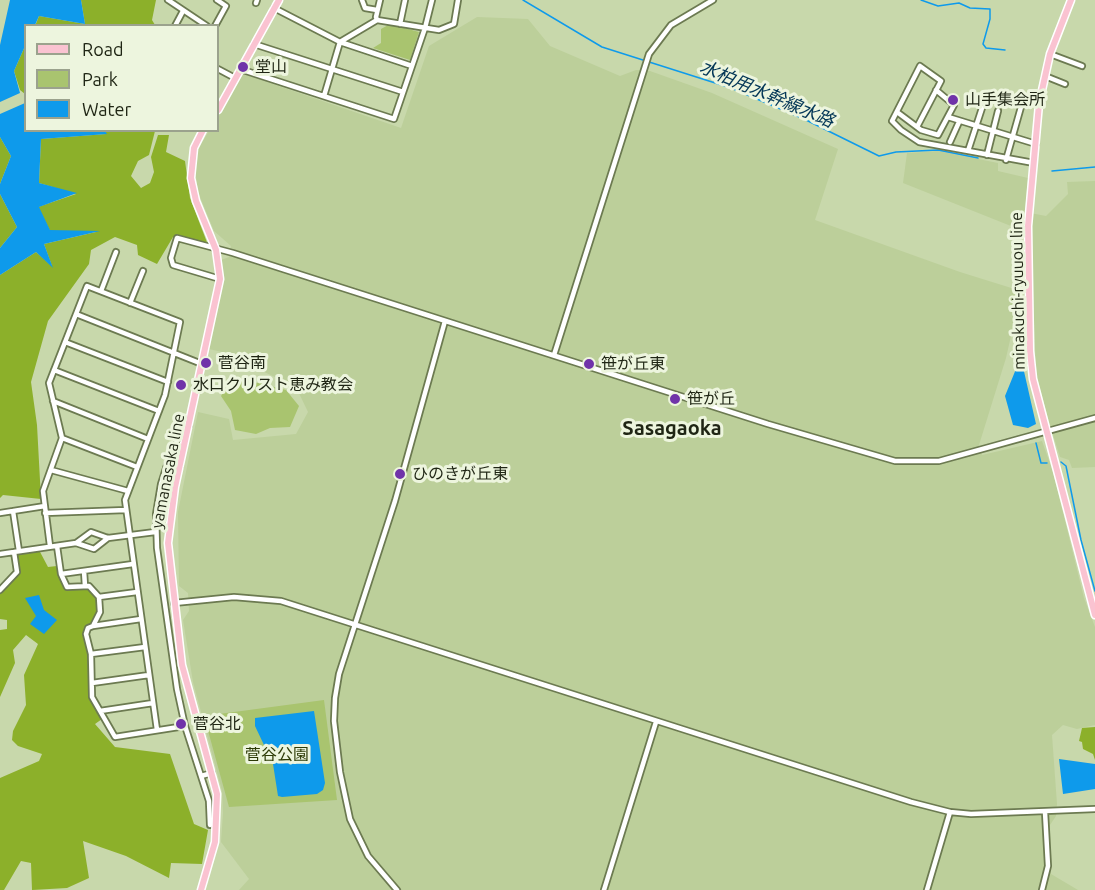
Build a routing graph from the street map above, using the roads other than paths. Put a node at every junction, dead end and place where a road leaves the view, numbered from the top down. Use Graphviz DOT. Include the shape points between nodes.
graph roads {
  1 [pos="168,0"];
  2 [pos="217,0"];
  3 [pos="279,0"];
  4 [pos="362,0"];
  5 [pos="380,0"];
  6 [pos="405,0"];
  7 [pos="432,0"];
  8 [pos="459,0"];
  9 [pos="713,0"];
  10 [pos="1071,0"];
  11 [pos="274,8"];
  12 [pos="377,10"];
  13 [pos="183,11"];
  14 [pos="378,20"];
  15 [pos="176,24"];
  16 [pos="204,24"];
  17 [pos="216,24"];
  18 [pos="400,24"];
  19 [pos="425,28"];
  20 [pos="340,42"];
  21 [pos="254,44"];
  22 [pos="1050,54"];
  23 [pos="412,66"];
  24 [pos="1082,66"];
  25 [pos="331,68"];
  26 [pos="240,69"];
  27 [pos="219,70"];
  28 [pos="1044,76"];
  29 [pos="235,78"];
  30 [pos="1065,84"];
  31 [pos="936,90"];
  32 [pos="403,92"];
  33 [pos="324,96"];
  34 [pos="219,105"];
  35 [pos="1021,107"];
  36 [pos="981,108"];
  37 [pos="998,111"];
  38 [pos="897,112"];
  39 [pos="948,117"];
  40 [pos="959,122"];
  41 [pos="917,127"];
  42 [pos="976,127"];
  43 [pos="202,132"];
  44 [pos="993,132"];
  45 [pos="1012,137"];
  46 [pos="950,142"];
  47 [pos="1036,144"];
  48 [pos="968,151"];
  49 [pos="987,155"];
  50 [pos="1006,160"];
  51 [pos="1034,163"];
  52 [pos="216,250"];
  53 [pos="116,252"];
  54 [pos="143,272"];
  55 [pos="219,279"];
  56 [pos="101,291"];
  57 [pos="130,303"];
  58 [pos="76,314"];
  59 [pos="445,321"];
  60 [pos="65,342"];
  61 [pos="175,353"];
  62 [pos="554,355"];
  63 [pos="202,364"];
  64 [pos="54,370"];
  65 [pos="168,382"];
  66 [pos="53,401"];
  67 [pos="159,411"];
  68 [pos="1095,418"];
  69 [pos="189,425"];
  70 [pos="1047,432"];
  71 [pos="62,438"];
  72 [pos="148,439"];
  73 [pos="168,462"];
  74 [pos="180,466"];
  75 [pos="137,467"];
  76 [pos="51,470"];
  77 [pos="128,491"];
  78 [pos="45,506"];
  79 [pos="126,510"];
  80 [pos="13,511"];
  81 [pos="0,513"];
  82 [pos="45,513"];
  83 [pos="156,532"];
  84 [pos="129,536"];
  85 [pos="108,538"];
  86 [pos="75,543"];
  87 [pos="50,546"];
  88 [pos="57,546"];
  89 [pos="16,551"];
  90 [pos="0,554"];
  91 [pos="133,564"];
  92 [pos="84,571"];
  93 [pos="61,574"];
  94 [pos="85,586"];
  95 [pos="0,590"];
  96 [pos="137,591"];
  97 [pos="99,597"];
  98 [pos="173,604"];
  99 [pos="1095,615"];
  100 [pos="141,619"];
  101 [pos="355,625"];
  102 [pos="93,626"];
  103 [pos="145,647"];
  104 [pos="92,654"];
  105 [pos="149,675"];
  106 [pos="92,683"];
  107 [pos="153,703"];
  108 [pos="100,711"];
  109 [pos="656,722"];
  110 [pos="185,726"];
  111 [pos="157,730"];
  112 [pos="212,773"];
  113 [pos="201,776"];
  114 [pos="1095,809"];
  115 [pos="950,812"];
  116 [pos="1045,812"];
  117 [pos="210,825"];
  118 [pos="201,890"];
  119 [pos="397,890"];
  120 [pos="604,890"];
  121 [pos="927,890"];
  122 [pos="1042,890"];
  1 -- 13 [label="street"];
  2 -- 17 [label="street" via="226,6"];
  3 -- 11 [label="main road"];
  4 -- 12 [label="street" via="365,8"];
  5 -- 12 [label="street"];
  6 -- 18 [label="street"];
  7 -- 19 [label="street"];
  8 -- 19 [label="street" via="454,24 439,30"];
  9 -- 62 [label="street" via="671,26 646,61"];
  10 -- 22 [label="main road, minakuchi-ryuuou line"];
  11 -- 20 [label="street"];
  11 -- 21 [label="main road"];
  12 -- 14 [label="street"];
  13 -- 15 [label="street"];
  13 -- 16 [label="street"];
  14 -- 18 [label="street"];
  14 -- 20 [label="street"];
  18 -- 19 [label="street"];
  19 -- 23 [label="street"];
  20 -- 23 [label="street"];
  20 -- 25 [label="street"];
  21 -- 25 [label="street"];
  21 -- 26 [label="main road"];
  22 -- 24 [label="street"];
  22 -- 28 [label="main road, minakuchi-ryuuou line"];
  23 -- 32 [label="street"];
  25 -- 32 [label="street"];
  25 -- 33 [label="street"];
  26 -- 29 [label="main road"];
  26 -- 33 [label="street"];
  27 -- 29 [label="street"];
  28 -- 30 [label="street"];
  28 -- 47 [label="main road, minakuchi-ryuuou line"];
  29 -- 34 [label="main road"];
  31 -- 38 [label="street" via="941,81 920,66"];
  31 -- 39 [label="street" via="954,105"];
  31 -- 41 [label="street"];
  32 -- 33 [label="street" via="394,119"];
  35 -- 45 [label="street"];
  36 -- 42 [label="street"];
  37 -- 44 [label="street"];
  38 -- 41 [label="street"];
  38 -- 48 [label="street" via="892,121 916,141"];
  39 -- 40 [label="street"];
  39 -- 41 [label="street" via="938,135"];
  40 -- 42 [label="street"];
  40 -- 46 [label="street"];
  42 -- 44 [label="street"];
  42 -- 48 [label="street"];
  43 -- 52 [label="main road, yamanasaka line" via="194,148 191,178"];
  44 -- 45 [label="street"];
  44 -- 49 [label="street"];
  45 -- 47 [label="street"];
  45 -- 50 [label="street"];
  47 -- 51 [label="main road, minakuchi-ryuuou line"];
  48 -- 49 [label="street"];
  49 -- 50 [label="street"];
  50 -- 51 [label="street"];
  51 -- 70 [label="main road, minakuchi-ryuuou line" via="1029,226 1030,351"];
  52 -- 55 [label="main road, yamanasaka line"];
  52 -- 55 [label="street" via="177,238 171,258 173,265"];
  52 -- 59 [label="street"];
  53 -- 56 [label="street"];
  54 -- 57 [label="street"];
  55 -- 63 [label="main road, yamanasaka line"];
  56 -- 57 [label="street"];
  56 -- 58 [label="street" via="87,286"];
  57 -- 61 [label="street" via="180,322"];
  58 -- 60 [label="street"];
  58 -- 61 [label="street"];
  59 -- 62 [label="street"];
  59 -- 101 [label="street"];
  60 -- 64 [label="street"];
  60 -- 65 [label="street"];
  61 -- 63 [label="street"];
  61 -- 65 [label="street"];
  62 -- 70 [label="street" via="895,461 939,461"];
  63 -- 69 [label="main road, yamanasaka line"];
  64 -- 66 [label="street" via="49,383"];
  64 -- 67 [label="street"];
  65 -- 67 [label="street"];
  66 -- 71 [label="street"];
  66 -- 72 [label="street"];
  67 -- 72 [label="street"];
  68 -- 70 [label="street"];
  69 -- 73 [label="street" via="184,424"];
  69 -- 74 [label="main road, yamanasaka line"];
  70 -- 99 [label="main road, minakuchi-ryuuou line"];
  71 -- 75 [label="street"];
  71 -- 76 [label="street"];
  72 -- 75 [label="street"];
  73 -- 74 [label="street"];
  73 -- 83 [label="street" via="158,495"];
  74 -- 98 [label="main road, yamanasaka line" via="168,543"];
  75 -- 77 [label="street"];
  76 -- 77 [label="street"];
  76 -- 78 [label="street" via="43,491"];
  77 -- 79 [label="street"];
  78 -- 80 [label="street"];
  78 -- 82 [label="street"];
  79 -- 82 [label="street"];
  79 -- 84 [label="street"];
  80 -- 81 [label="street"];
  80 -- 89 [label="street"];
  82 -- 87 [label="street"];
  83 -- 84 [label="street"];
  83 -- 110 [label="street"];
  84 -- 85 [label="street"];
  84 -- 91 [label="street"];
  85 -- 86 [label="street" via="91,532"];
  85 -- 86 [label="street" via="94,549"];
  86 -- 88 [label="street"];
  87 -- 88 [label="street"];
  87 -- 89 [label="street"];
  88 -- 93 [label="street"];
  89 -- 90 [label="street"];
  89 -- 95 [label="street" via="17,572"];
  91 -- 92 [label="street"];
  91 -- 96 [label="street"];
  92 -- 93 [label="street"];
  92 -- 94 [label="street"];
  93 -- 94 [label="street" via="69,588"];
  94 -- 97 [label="street" via="92,587"];
  96 -- 97 [label="street"];
  96 -- 100 [label="street"];
  97 -- 102 [label="street" via="100,612"];
  98 -- 101 [label="street" via="258,597"];
  98 -- 112 [label="main road, yamanasaka line" via="186,684"];
  100 -- 102 [label="street"];
  100 -- 103 [label="street"];
  101 -- 109 [label="street"];
  101 -- 119 [label="street" via="335,698 340,772 350,819 368,856"];
  102 -- 104 [label="street" via="86,634"];
  103 -- 104 [label="street"];
  103 -- 105 [label="street"];
  104 -- 106 [label="street"];
  105 -- 106 [label="street"];
  105 -- 107 [label="street"];
  106 -- 108 [label="street" via="92,697"];
  107 -- 108 [label="street"];
  107 -- 111 [label="street"];
  108 -- 111 [label="street" via="115,736"];
  109 -- 115 [label="street"];
  109 -- 120 [label="street"];
  110 -- 111 [label="street"];
  110 -- 113 [label="street"];
  112 -- 113 [label="street"];
  112 -- 118 [label="main road, yamanasaka line" via="218,814 215,842"];
  113 -- 117 [label="street" via="209,801"];
  114 -- 116 [label="street"];
  115 -- 116 [label="street"];
  115 -- 121 [label="street"];
  116 -- 122 [label="street" via="1048,866"];
}
